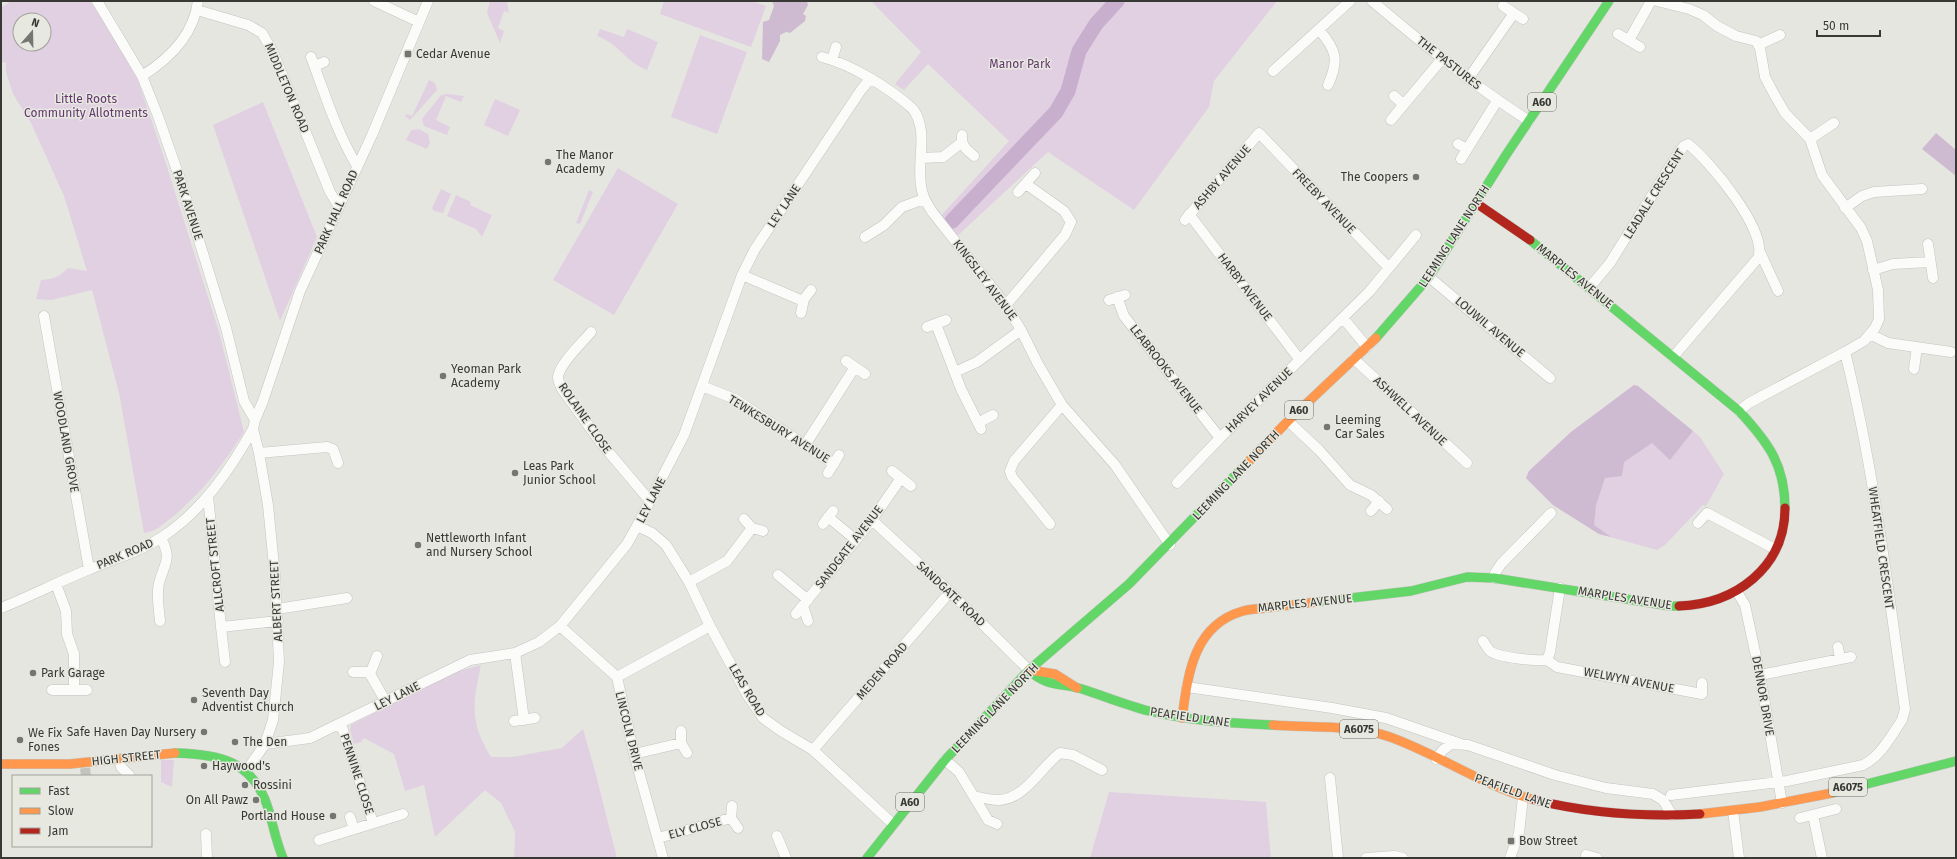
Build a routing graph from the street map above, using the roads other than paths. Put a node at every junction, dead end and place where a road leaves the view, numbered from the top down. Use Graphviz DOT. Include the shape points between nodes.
graph roads {
  1 [pos="97,1"];
  2 [pos="374,1"];
  3 [pos="428,1"];
  4 [pos="1350,1"];
  5 [pos="1372,1"];
  6 [pos="1609,1"];
  7 [pos="1651,1"];
  8 [pos="1657,1"];
  9 [pos="197,5"];
  10 [pos="1503,6"];
  11 [pos="1514,13"];
  12 [pos="1523,18"];
  13 [pos="419,22"];
  14 [pos="1319,30"];
  15 [pos="1618,34"];
  16 [pos="1780,35"];
  17 [pos="1629,40"];
  18 [pos="1758,45"];
  19 [pos="836,47"];
  20 [pos="1640,47"];
  21 [pos="1442,59"];
  22 [pos="317,62"];
  23 [pos="1273,71"];
  24 [pos="142,76"];
  25 [pos="1468,79"];
  26 [pos="870,80"];
  27 [pos="1328,85"];
  28 [pos="1394,96"];
  29 [pos="1497,101"];
  30 [pos="1404,104"];
  31 [pos="1391,120"];
  32 [pos="1529,121"];
  33 [pos="1834,123"];
  34 [pos="1259,134"];
  35 [pos="1810,139"];
  36 [pos="1458,144"];
  37 [pos="1467,149"];
  38 [pos="974,156"];
  39 [pos="921,158"];
  40 [pos="1461,159"];
  41 [pos="357,166"];
  42 [pos="1035,173"];
  43 [pos="1026,184"];
  44 [pos="1922,189"];
  45 [pos="1018,192"];
  46 [pos="924,199"];
  47 [pos="1476,203"];
  48 [pos="339,207"];
  49 [pos="1845,208"];
  50 [pos="1187,217"];
  51 [pos="1416,235"];
  52 [pos="865,238"];
  53 [pos="1928,244"];
  54 [pos="1760,252"];
  55 [pos="1930,262"];
  56 [pos="1389,268"];
  57 [pos="1873,270"];
  58 [pos="742,275"];
  59 [pos="1429,276"];
  60 [pos="1933,278"];
  61 [pos="1589,288"];
  62 [pos="811,290"];
  63 [pos="1778,291"];
  64 [pos="1117,297"];
  65 [pos="803,301"];
  66 [pos="1006,305"];
  67 [pos="801,313"];
  68 [pos="44,316"];
  69 [pos="1343,318"];
  70 [pos="946,320"];
  71 [pos="1021,330"];
  72 [pos="592,332"];
  73 [pos="1870,334"];
  74 [pos="1367,347"];
  75 [pos="1917,347"];
  76 [pos="1845,352"];
  77 [pos="1951,352"];
  78 [pos="1673,357"];
  79 [pos="1354,359"];
  80 [pos="1300,360"];
  81 [pos="846,361"];
  82 [pos="855,367"];
  83 [pos="1914,369"];
  84 [pos="955,372"];
  85 [pos="865,374"];
  86 [pos="1550,378"];
  87 [pos="702,386"];
  88 [pos="1062,405"];
  89 [pos="1739,411"];
  90 [pos="993,415"];
  91 [pos="1288,421"];
  92 [pos="254,425"];
  93 [pos="1220,438"];
  94 [pos="805,445"];
  95 [pos="259,453"];
  96 [pos="338,463"];
  97 [pos="1467,463"];
  98 [pos="892,471"];
  99 [pos="828,473"];
  100 [pos="901,478"];
  101 [pos="1177,483"];
  102 [pos="911,486"];
  103 [pos="208,496"];
  104 [pos="650,502"];
  105 [pos="1379,502"];
  106 [pos="1388,509"];
  107 [pos="1370,511"];
  108 [pos="1551,513"];
  109 [pos="828,517"];
  110 [pos="744,519"];
  111 [pos="872,520"];
  112 [pos="1698,523"];
  113 [pos="1036,524"];
  114 [pos="637,526"];
  115 [pos="752,528"];
  116 [pos="763,531"];
  117 [pos="161,538"];
  118 [pos="856,540"];
  119 [pos="1170,544"];
  120 [pos="1775,549"];
  121 [pos="89,569"];
  122 [pos="778,575"];
  123 [pos="1494,578"];
  124 [pos="689,582"];
  125 [pos="56,584"];
  126 [pos="1560,588"];
  127 [pos="950,592"];
  128 [pos="1737,592"];
  129 [pos="347,598"];
  130 [pos="802,607"];
  131 [pos="1,608"];
  132 [pos="277,609"];
  133 [pos="278,620"];
  134 [pos="160,621"];
  135 [pos="808,621"];
  136 [pos="560,626"];
  137 [pos="710,626"];
  138 [pos="221,627"];
  139 [pos="1483,640"];
  140 [pos="1838,647"];
  141 [pos="515,653"];
  142 [pos="377,656"];
  143 [pos="1851,657"];
  144 [pos="1840,659"];
  145 [pos="1547,660"];
  146 [pos="225,662"];
  147 [pos="1029,670"];
  148 [pos="353,672"];
  149 [pos="370,674"];
  150 [pos="1760,675"];
  151 [pos="616,677"];
  152 [pos="1702,684"];
  153 [pos="1187,687"];
  154 [pos="52,690"];
  155 [pos="74,690"];
  156 [pos="87,690"];
  157 [pos="386,702"];
  158 [pos="535,718"];
  159 [pos="1182,718"];
  160 [pos="341,724"];
  161 [pos="681,731"];
  162 [pos="681,743"];
  163 [pos="265,744"];
  164 [pos="1461,744"];
  165 [pos="813,750"];
  166 [pos="687,753"];
  167 [pos="634,754"];
  168 [pos="120,759"];
  169 [pos="1436,759"];
  170 [pos="945,760"];
  171 [pos="1956,761"];
  172 [pos="1,764"];
  173 [pos="247,770"];
  174 [pos="1102,770"];
  175 [pos="129,775"];
  176 [pos="1330,778"];
  177 [pos="1777,782"];
  178 [pos="1671,795"];
  179 [pos="974,796"];
  180 [pos="1523,796"];
  181 [pos="1782,803"];
  182 [pos="732,806"];
  183 [pos="1836,809"];
  184 [pos="1733,811"];
  185 [pos="402,814"];
  186 [pos="1813,815"];
  187 [pos="1672,816"];
  188 [pos="350,818"];
  189 [pos="732,818"];
  190 [pos="1800,818"];
  191 [pos="373,823"];
  192 [pos="893,824"];
  193 [pos="997,824"];
  194 [pos="738,828"];
  195 [pos="354,829"];
  196 [pos="206,834"];
  197 [pos="777,836"];
  198 [pos="658,838"];
  199 [pos="319,840"];
  200 [pos="204,858"];
  201 [pos="283,858"];
  202 [pos="663,858"];
  203 [pos="786,858"];
  204 [pos="867,858"];
  205 [pos="1338,858"];
  206 [pos="1366,858"];
  207 [pos="1404,858"];
  208 [pos="1510,858"];
  209 [pos="1586,858"];
  210 [pos="1597,858"];
  211 [pos="1739,858"];
  212 [pos="1822,858"];
  1 -- 24 [label="street, PARK AVENUE"];
  2 -- 13 [label="street"];
  3 -- 13 [label="street, PARK HALL ROAD"];
  4 -- 14 [label="street"];
  5 -- 21 [label="street, THE PASTURES"];
  6 -- 32 [label="main road, LEEMING LANE NORTH / A60"];
  7 -- 17 [label="street"];
  8 -- 18 [label="street" via="1703,15 1717,26 1736,36 1756,41"];
  9 -- 24 [label="street" via="188,31 178,47"];
  9 -- 48 [label="street, MIDDLETON ROAD" via="262,33 273,52 330,192"];
  10 -- 11 [label="street"];
  11 -- 12 [label="street"];
  11 -- 25 [label="street"];
  13 -- 41 [label="street, PARK HALL ROAD"];
  14 -- 23 [label="street"];
  14 -- 27 [label="street" via="1333,48 1336,60"];
  15 -- 17 [label="street"];
  16 -- 18 [label="street"];
  17 -- 20 [label="street"];
  18 -- 35 [label="street" via="1765,77 1774,94 1785,113"];
  19 -- 26 [label="street, KINGSLEY AVENUE" via="827,58 854,69"];
  21 -- 25 [label="street, THE PASTURES"];
  21 -- 30 [label="street"];
  22 -- 41 [label="street" via="344,144"];
  24 -- 92 [label="street, PARK AVENUE" via="186,197 226,328 244,401"];
  25 -- 29 [label="street, THE PASTURES"];
  26 -- 39 [label="street, KINGSLEY AVENUE" via="907,104 918,117"];
  26 -- 58 [label="street, LEY LANE" via="755,249"];
  28 -- 30 [label="street"];
  29 -- 32 [label="street, THE PASTURES"];
  29 -- 37 [label="street"];
  30 -- 31 [label="street"];
  32 -- 47 [label="main road, LEEMING LANE NORTH / A60"];
  33 -- 35 [label="street"];
  34 -- 50 [label="street, ASHBY AVENUE"];
  34 -- 56 [label="street, FREEBY AVENUE"];
  35 -- 49 [label="street" via="1822,175"];
  36 -- 37 [label="street"];
  37 -- 40 [label="street"];
  38 -- 39 [label="street" via="962,139 942,156"];
  39 -- 46 [label="street, KINGSLEY AVENUE" via="921,189"];
  41 -- 48 [label="street, PARK HALL ROAD"];
  42 -- 43 [label="street"];
  43 -- 45 [label="street"];
  43 -- 66 [label="street" via="1064,211 1071,222 1065,235"];
  44 -- 49 [label="street" via="1874,192 1862,196"];
  46 -- 52 [label="street" via="902,208"];
  46 -- 66 [label="street, KINGSLEY AVENUE"];
  47 -- 59 [label="main road, LEEMING LANE NORTH / A60"];
  47 -- 61 [label="main road, MARPLES AVENUE" via="1520,232"];
  48 -- 92 [label="street, PARK HALL ROAD" via="300,291"];
  49 -- 57 [label="street" via="1862,228"];
  50 -- 80 [label="street, HARBY AVENUE"];
  51 -- 56 [label="street, HARVEY AVENUE"];
  53 -- 55 [label="street"];
  54 -- 61 [label="street, LEADALE CRESCENT" via="1760,245 1740,202 1688,144 1679,152 1610,263"];
  54 -- 63 [label="street"];
  54 -- 78 [label="street" via="1758,258"];
  55 -- 57 [label="street" via="1893,264"];
  55 -- 60 [label="street"];
  56 -- 69 [label="street, HARVEY AVENUE"];
  57 -- 73 [label="street" via="1879,319"];
  58 -- 65 [label="street"];
  58 -- 87 [label="street, LEY LANE"];
  59 -- 74 [label="main road, LEEMING LANE NORTH / A60" via="1399,314"];
  59 -- 86 [label="street, LOUWIL AVENUE"];
  61 -- 78 [label="main road, MARPLES AVENUE"];
  62 -- 65 [label="street"];
  64 -- 93 [label="street, LEABROOKS AVENUE" via="1124,316"];
  65 -- 67 [label="street"];
  66 -- 71 [label="street, KINGSLEY AVENUE"];
  68 -- 121 [label="street, WOODLAND GROVE"];
  69 -- 74 [label="street"];
  69 -- 80 [label="street, HARVEY AVENUE"];
  70 -- 84 [label="street" via="931,326"];
  71 -- 84 [label="street" via="977,362"];
  71 -- 88 [label="street, KINGSLEY AVENUE"];
  72 -- 104 [label="street, ROLAINE CLOSE" via="564,364 558,379 562,389 601,443"];
  73 -- 75 [label="street" via="1888,343"];
  73 -- 76 [label="street" via="1864,341"];
  74 -- 79 [label="main road, LEEMING LANE NORTH / A60"];
  75 -- 77 [label="street"];
  75 -- 83 [label="street"];
  76 -- 89 [label="street" via="1749,403"];
  76 -- 177 [label="street, WHEATFIELD CRESCENT" via="1868,460 1905,709 1902,720 1872,761"];
  78 -- 89 [label="main road, MARPLES AVENUE"];
  79 -- 91 [label="main road, LEEMING LANE NORTH / A60"];
  79 -- 97 [label="street, ASHWELL AVENUE"];
  80 -- 93 [label="street, HARVEY AVENUE"];
  81 -- 82 [label="street"];
  82 -- 85 [label="street"];
  82 -- 94 [label="street"];
  84 -- 90 [label="street" via="979,426"];
  87 -- 94 [label="street, TEWKESBURY AVENUE" via="735,399"];
  87 -- 104 [label="street, LEY LANE" via="684,435"];
  88 -- 113 [label="street" via="1014,461 1010,471 1012,478 1047,520"];
  88 -- 119 [label="street, KINGSLEY AVENUE" via="1116,465"];
  89 -- 120 [label="main road, MARPLES AVENUE" via="1759,432 1780,466 1787,504"];
  91 -- 105 [label="street" via="1319,450 1350,485"];
  91 -- 119 [label="main road, LEEMING LANE NORTH / A60"];
  92 -- 95 [label="street, ALBERT STREET"];
  92 -- 103 [label="street, PARK ROAD" via="227,471"];
  93 -- 101 [label="street, HARVEY AVENUE"];
  94 -- 99 [label="street, TEWKESBURY AVENUE" via="837,460"];
  95 -- 96 [label="street" via="327,447 333,449"];
  95 -- 132 [label="street, ALBERT STREET" via="268,505"];
  98 -- 100 [label="street"];
  100 -- 102 [label="street"];
  100 -- 111 [label="street, SANDGATE AVENUE"];
  103 -- 117 [label="street, PARK ROAD"];
  103 -- 138 [label="street, ALLCROFT STREET"];
  104 -- 114 [label="street, LEY LANE"];
  105 -- 106 [label="street"];
  105 -- 107 [label="street"];
  108 -- 123 [label="street" via="1501,564"];
  109 -- 118 [label="street"];
  110 -- 115 [label="street"];
  111 -- 118 [label="street, SANDGATE AVENUE"];
  111 -- 127 [label="street, SANDGATE ROAD"];
  112 -- 120 [label="street" via="1707,514"];
  114 -- 124 [label="street, LEAS ROAD" via="652,533 666,545"];
  114 -- 136 [label="street, LEY LANE" via="627,544"];
  115 -- 116 [label="street"];
  115 -- 124 [label="street" via="727,561"];
  117 -- 121 [label="street, PARK ROAD" via="137,551"];
  117 -- 134 [label="street" via="168,560 159,583"];
  118 -- 130 [label="street, SANDGATE AVENUE"];
  119 -- 147 [label="main road, LEEMING LANE NORTH / A60" via="1129,584"];
  120 -- 128 [label="main road, MARPLES AVENUE" via="1751,582"];
  121 -- 125 [label="street, PARK ROAD"];
  122 -- 130 [label="street"];
  123 -- 126 [label="main road, MARPLES AVENUE"];
  123 -- 153 [label="main road, MARPLES AVENUE" via="1467,577 1411,591 1243,611 1215,624 1206,634 1193,656"];
  124 -- 137 [label="street, LEAS ROAD"];
  125 -- 131 [label="street, PARK ROAD"];
  125 -- 155 [label="street" via="66,611 68,634 74,654"];
  126 -- 128 [label="main road, MARPLES AVENUE" via="1670,606 1709,603"];
  126 -- 145 [label="street"];
  127 -- 147 [label="street, SANDGATE ROAD"];
  127 -- 165 [label="street, MEDEN ROAD"];
  128 -- 150 [label="street, DENNOR DRIVE" via="1745,606"];
  129 -- 132 [label="street"];
  130 -- 135 [label="street"];
  132 -- 133 [label="street, ALBERT STREET"];
  133 -- 138 [label="street, ALLCROFT STREET"];
  133 -- 163 [label="street, ALBERT STREET" via="277,689 273,720"];
  136 -- 141 [label="street, LEY LANE" via="539,642"];
  136 -- 151 [label="street, LINCOLN DRIVE"];
  137 -- 151 [label="street"];
  137 -- 165 [label="street, LEAS ROAD" via="748,696 763,718 781,732"];
  138 -- 146 [label="street"];
  139 -- 145 [label="street, WELWYN AVENUE" via="1490,651 1499,655"];
  140 -- 144 [label="street"];
  141 -- 157 [label="street, LEY LANE" via="470,660"];
  141 -- 158 [label="street" via="519,720"];
  142 -- 149 [label="street"];
  143 -- 144 [label="street"];
  144 -- 150 [label="street"];
  145 -- 152 [label="street, WELWYN AVENUE" via="1557,667 1702,694"];
  147 -- 159 [label="main road, PEAFIELD LANE / A6075" via="1048,684 1077,688 1132,707"];
  147 -- 170 [label="main road, LEEMING LANE NORTH / A60"];
  148 -- 149 [label="street"];
  149 -- 157 [label="street"];
  150 -- 177 [label="street, DENNOR DRIVE"];
  151 -- 167 [label="street, LINCOLN DRIVE"];
  153 -- 159 [label="main road, MARPLES AVENUE"];
  153 -- 164 [label="street" via="1386,718"];
  154 -- 155 [label="street"];
  155 -- 156 [label="street"];
  157 -- 160 [label="street, LEY LANE"];
  159 -- 169 [label="main road, PEAFIELD LANE / A6075" via="1355,729 1388,737"];
  160 -- 163 [label="street, LEY LANE" via="310,738"];
  160 -- 191 [label="street, PENNINE CLOSE"];
  161 -- 162 [label="street"];
  162 -- 166 [label="street"];
  162 -- 167 [label="street"];
  163 -- 173 [label="street, ALBERT STREET"];
  164 -- 169 [label="street" via="1451,744"];
  164 -- 187 [label="street" via="1562,777 1606,788 1653,794 1663,800"];
  165 -- 192 [label="street, LEAS ROAD"];
  167 -- 198 [label="street, LINCOLN DRIVE"];
  168 -- 172 [label="main road, HIGH STREET" via="85,765"];
  168 -- 173 [label="main road, HIGH STREET" via="157,754 208,755 229,759"];
  168 -- 175 [label="street" via="121,767"];
  169 -- 180 [label="main road, PEAFIELD LANE / A6075" via="1486,783"];
  170 -- 179 [label="street" via="959,772"];
  170 -- 192 [label="main road, LEEMING LANE NORTH / A60"];
  171 -- 181 [label="main road, PEAFIELD LANE / A6075" via="1812,798"];
  173 -- 201 [label="main road" via="260,787 269,809"];
  174 -- 179 [label="street" via="1073,755 1060,753 1015,795 998,800"];
  176 -- 205 [label="street"];
  177 -- 178 [label="street, WHEATFIELD CRESCENT"];
  177 -- 181 [label="street, DENNOR DRIVE"];
  179 -- 193 [label="street" via="988,820"];
  180 -- 187 [label="main road, PEAFIELD LANE / A6075" via="1551,805 1587,811"];
  180 -- 208 [label="street" via="1519,833"];
  181 -- 184 [label="main road, PEAFIELD LANE / A6075"];
  182 -- 189 [label="street"];
  183 -- 186 [label="street"];
  184 -- 187 [label="main road, PEAFIELD LANE / A6075"];
  184 -- 211 [label="street"];
  185 -- 191 [label="street, PENNINE CLOSE"];
  186 -- 190 [label="street"];
  186 -- 212 [label="street"];
  188 -- 195 [label="street"];
  189 -- 194 [label="street"];
  189 -- 198 [label="street, ELY CLOSE"];
  191 -- 195 [label="street, PENNINE CLOSE"];
  192 -- 204 [label="main road, LEEMING LANE NORTH / A60"];
  195 -- 199 [label="street, PENNINE CLOSE"];
  196 -- 200 [label="street"];
  197 -- 203 [label="street"];
  198 -- 202 [label="street, LINCOLN DRIVE"];
  206 -- 207 [label="street"];
  209 -- 210 [label="street" via="1586,855"];
}
